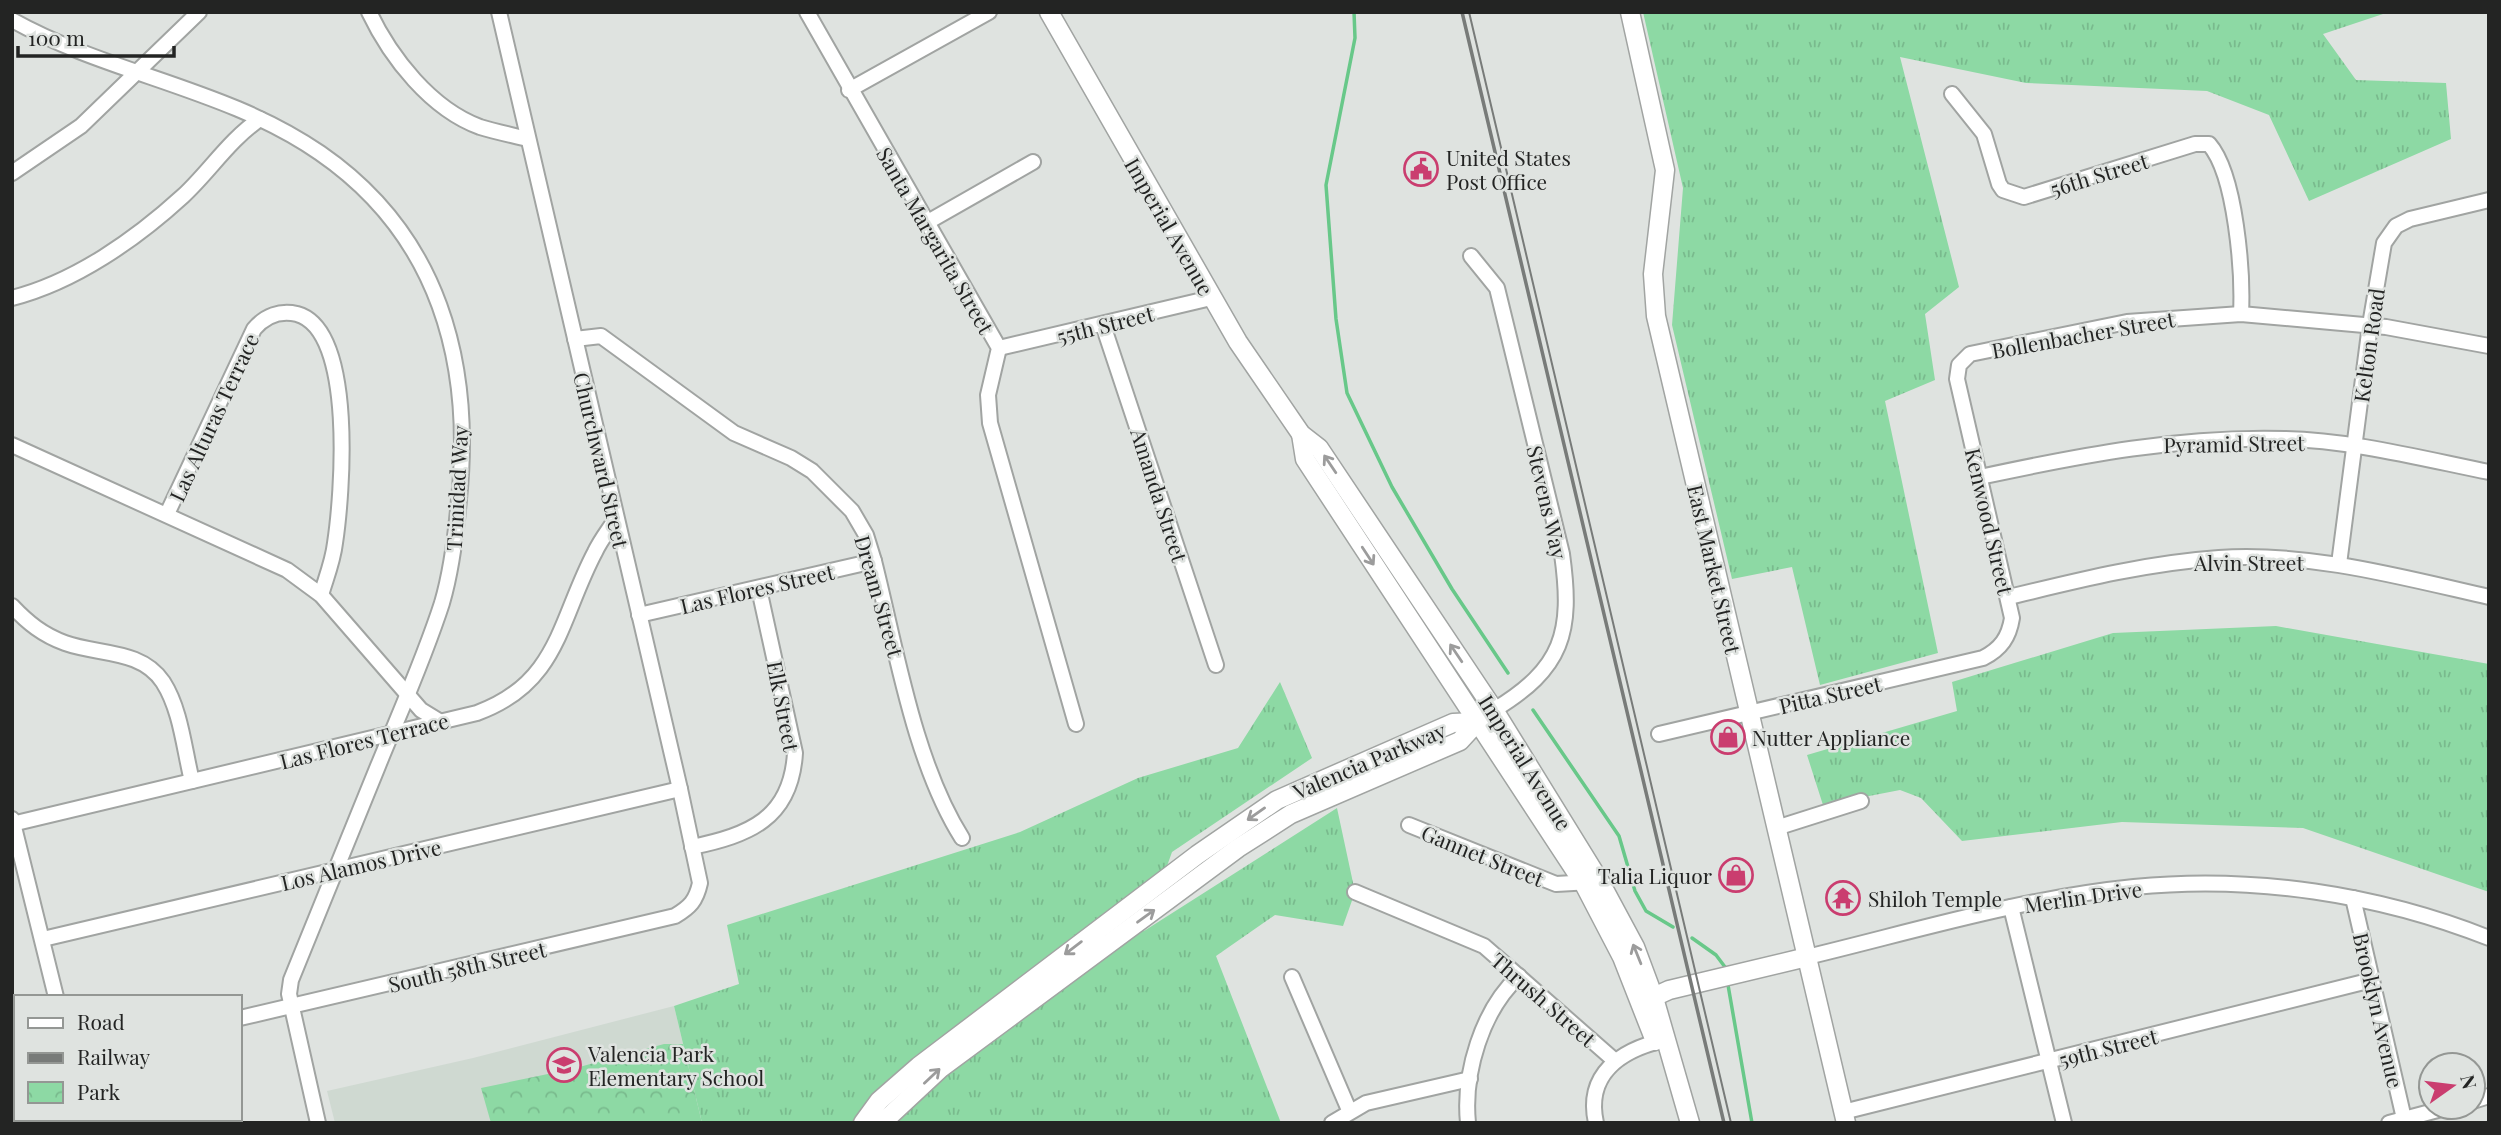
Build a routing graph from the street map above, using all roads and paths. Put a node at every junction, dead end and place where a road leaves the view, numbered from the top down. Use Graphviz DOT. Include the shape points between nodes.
graph roads {
  1 [pos="199,12"];
  2 [pos="369,12"];
  3 [pos="499,12"];
  4 [pos="807,12"];
  5 [pos="989,12"];
  6 [pos="1049,12"];
  7 [pos="1630,12"];
  8 [pos="12,20"];
  9 [pos="136,71"];
  10 [pos="849,90"];
  11 [pos="1952,94"];
  12 [pos="260,119"];
  13 [pos="528,139"];
  14 [pos="1033,162"];
  15 [pos="12,173"];
  16 [pos="2489,200"];
  17 [pos="926,223"];
  18 [pos="1471,256"];
  19 [pos="12,298"];
  20 [pos="1210,298"];
  21 [pos="2241,314"];
  22 [pos="1103,325"];
  23 [pos="2370,325"];
  24 [pos="575,339"];
  25 [pos="2489,346"];
  26 [pos="999,348"];
  27 [pos="1960,391"];
  28 [pos="1301,433"];
  29 [pos="12,445"];
  30 [pos="2354,447"];
  31 [pos="2489,472"];
  32 [pos="1980,477"];
  33 [pos="167,514"];
  34 [pos="615,520"];
  35 [pos="874,561"];
  36 [pos="2339,564"];
  37 [pos="759,589"];
  38 [pos="321,595"];
  39 [pos="2009,597"];
  40 [pos="2489,597"];
  41 [pos="12,606"];
  42 [pos="639,615"];
  43 [pos="1999,648"];
  44 [pos="1216,665"];
  45 [pos="409,693"];
  46 [pos="1494,710"];
  47 [pos="1750,713"];
  48 [pos="439,722"];
  49 [pos="1475,722"];
  50 [pos="1076,724"];
  51 [pos="391,734"];
  52 [pos="1659,734"];
  53 [pos="192,781"];
  54 [pos="680,789"];
  55 [pos="1861,800"];
  56 [pos="13,822"];
  57 [pos="1409,825"];
  58 [pos="1776,828"];
  59 [pos="962,838"];
  60 [pos="692,847"];
  61 [pos="335,870"];
  62 [pos="1591,882"];
  63 [pos="1354,892"];
  64 [pos="2353,898"];
  65 [pos="691,906"];
  66 [pos="2011,907"];
  67 [pos="2489,938"];
  68 [pos="43,939"];
  69 [pos="1807,957"];
  70 [pos="1520,976"];
  71 [pos="1292,977"];
  72 [pos="2372,980"];
  73 [pos="56,995"];
  74 [pos="1648,1000"];
  75 [pos="292,1007"];
  76 [pos="242,1018"];
  77 [pos="1660,1041"];
  78 [pos="1614,1060"];
  79 [pos="2048,1062"];
  80 [pos="1469,1079"];
  81 [pos="1349,1110"];
  82 [pos="1844,1118"];
  83 [pos="2405,1121"];
  84 [pos="318,1123"];
  85 [pos="863,1123"];
  86 [pos="882,1123"];
  87 [pos="1332,1123"];
  88 [pos="1468,1123"];
  89 [pos="1596,1123"];
  90 [pos="1677,1123"];
  91 [pos="1690,1123"];
  92 [pos="2064,1123"];
  93 [pos="2389,1123"];
  1 -- 9 [label="street"];
  2 -- 13 [label="street" via="415,81 446,106 478,126"];
  3 -- 13 [label="street, Churchward Street"];
  4 -- 10 [label="street, Santa Margarita Street"];
  5 -- 10 [label="street"];
  6 -- 20 [label="main road, Imperial Avenue"];
  7 -- 47 [label="main road, East Market Street" via="1665,170 1653,274 1656,316"];
  8 -- 9 [label="street, Trinidad Way" via="41,36"];
  9 -- 12 [label="street, Trinidad Way" via="213,96"];
  9 -- 15 [label="street" via="81,126"];
  10 -- 17 [label="street, Santa Margarita Street"];
  11 -- 21 [label="street, 56th Street" via="1984,134 2003,190 2024,197 2195,144 2209,144 2220,164 2239,239"];
  12 -- 19 [label="street" via="152,221 85,269"];
  12 -- 45 [label="street, Trinidad Way" via="323,155 390,218 430,280 453,344 463,457 453,555 442,602"];
  13 -- 24 [label="street, Churchward Street"];
  14 -- 17 [label="street"];
  16 -- 23 [label="street, Kelton Road" via="2396,226 2380,257"];
  17 -- 26 [label="street, Santa Margarita Street"];
  18 -- 46 [label="street, Stevens Way" via="1497,288 1562,554 1566,599 1558,648 1541,677"];
  20 -- 22 [label="street, 55th Street"];
  20 -- 28 [label="main road, Imperial Avenue"];
  21 -- 23 [label="street, Bollenbacher Street"];
  21 -- 27 [label="street, Bollenbacher Street" via="2127,322 1975,352 1958,370"];
  22 -- 26 [label="street, 55th Street"];
  22 -- 44 [label="street, Amanda Street"];
  23 -- 25 [label="street, Bollenbacher Street"];
  23 -- 30 [label="street, Kelton Road"];
  24 -- 34 [label="street, Churchward Street"];
  24 -- 35 [label="street, Dream Street" via="601,336 734,433 812,471 852,511"];
  26 -- 50 [label="street, Santa Margarita Street" via="988,395 990,423"];
  27 -- 32 [label="street, Kenwood Street"];
  46 -- 28 [label="main road, Imperial Avenue, one-way" via="1319,448"];
  28 -- 49 [label="main road, Imperial Avenue, one-way" via="1304,459"];
  29 -- 33 [label="street"];
  30 -- 31 [label="street, Pyramid Street"];
  30 -- 32 [label="street, Pyramid Street" via="2287,439 2203,439 2105,451"];
  30 -- 36 [label="street, Kelton Road"];
  32 -- 39 [label="street, Kenwood Street"];
  33 -- 38 [label="street" via="287,570"];
  33 -- 38 [label="street, Las Alturas Terrace" via="254,328 273,315 304,317 316,325 326,344 341,426 339,517"];
  34 -- 42 [label="street, Churchward Street"];
  34 -- 48 [label="street, Las Flores Terrace" via="594,552 542,668 501,702"];
  35 -- 37 [label="street, Las Flores Street"];
  35 -- 59 [label="street, Dream Street" via="918,738"];
  36 -- 39 [label="street, Alvin Street" via="2221,558 2129,568"];
  36 -- 40 [label="street, Alvin Street"];
  37 -- 42 [label="street, Las Flores Street"];
  37 -- 60 [label="street, Elk Street" via="795,753 792,775 778,805 754,828"];
  38 -- 45 [label="street"];
  39 -- 43 [label="street, Kenwood Street" via="2010,629"];
  41 -- 53 [label="street" via="40,632 65,643 128,656 155,672 174,707"];
  42 -- 54 [label="street, Churchward Street"];
  43 -- 47 [label="street, Pitta Street" via="1983,658"];
  45 -- 48 [label="street" via="421,710"];
  45 -- 51 [label="street, Trinidad Way"];
  46 -- 49 [label="main road, Stevens Way"];
  46 -- 62 [label="main road, Imperial Avenue"];
  47 -- 52 [label="street, Pitta Street"];
  47 -- 58 [label="main road, East Market Street"];
  48 -- 51 [label="street, Las Flores Terrace"];
  49 -- 62 [label="main road, Imperial Avenue"];
  49 -- 85 [label="main road, Valencia Parkway, one-way" via="1453,723 1277,800 1197,855 919,1066 879,1101"];
  86 -- 49 [label="main road, Valencia Parkway, one-way" via="941,1068 1238,848 1291,814 1460,741"];
  51 -- 53 [label="street, Las Flores Terrace"];
  51 -- 61 [label="street, Trinidad Way"];
  53 -- 56 [label="street, Las Flores Terrace"];
  54 -- 60 [label="street, Churchward Street"];
  54 -- 61 [label="street, Los Alamos Drive"];
  55 -- 58 [label="street"];
  56 -- 68 [label="street"];
  57 -- 62 [label="street, Gannet Street" via="1556,884"];
  58 -- 69 [label="main road, East Market Street"];
  60 -- 65 [label="street, Churchward Street" via="700,883"];
  61 -- 68 [label="street, Los Alamos Drive"];
  61 -- 75 [label="street, Trinidad Way" via="291,980"];
  62 -- 74 [label="main road, Imperial Avenue" via="1602,916"];
  63 -- 70 [label="street, Thrush Street" via="1484,946"];
  64 -- 66 [label="street, Merlin Drive" via="2214,883 2135,887"];
  64 -- 67 [label="street, Merlin Drive" via="2441,919"];
  64 -- 72 [label="street, Brooklyn Avenue"];
  65 -- 75 [label="street, South 58th Street" via="675,916 621,930"];
  66 -- 69 [label="street, Merlin Drive"];
  66 -- 79 [label="street"];
  68 -- 73 [label="street"];
  69 -- 74 [label="main road, Merlin Drive" via="1669,990"];
  69 -- 82 [label="main road, East Market Street"];
  70 -- 78 [label="street, Thrush Street"];
  70 -- 80 [label="street" via="1503,993 1490,1017"];
  71 -- 81 [label="street"];
  72 -- 79 [label="street, 59th Street"];
  72 -- 83 [label="street, Brooklyn Avenue"];
  74 -- 77 [label="main road, Imperial Avenue"];
  75 -- 76 [label="street, South 58th Street"];
  75 -- 84 [label="street, Trinidad Way"];
  77 -- 78 [label="street"];
  77 -- 90 [label="main road, Imperial Avenue"];
  77 -- 91 [label="main road, Imperial Avenue"];
  78 -- 89 [label="street" via="1595,1090"];
  79 -- 82 [label="street, 59th Street"];
  79 -- 92 [label="street"];
  80 -- 81 [label="street"];
  80 -- 88 [label="street"];
  81 -- 87 [label="street"];
  83 -- 93 [label="street"];
}
